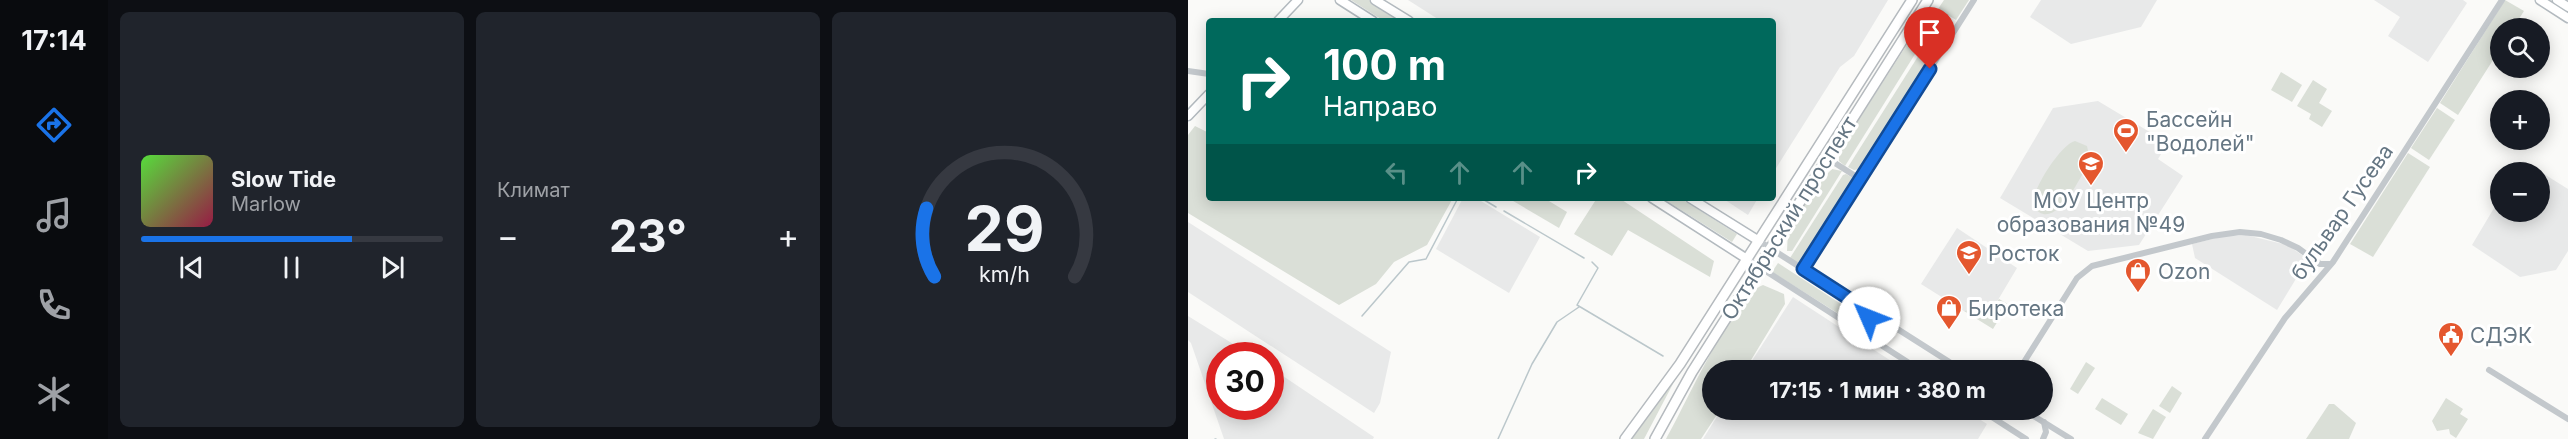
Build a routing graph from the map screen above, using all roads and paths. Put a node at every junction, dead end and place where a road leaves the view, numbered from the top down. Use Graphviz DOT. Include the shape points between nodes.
graph roads {
  1 [pos="1298,0"];
  2 [pos="1340,0"];
  3 [pos="1375,0"];
  4 [pos="1912,0"];
  5 [pos="1928,0"];
  6 [pos="1974,0"];
  7 [pos="2502,0"];
  8 [pos="2540,0"];
  9 [pos="2557,0"];
  10 [pos="2568,7"];
  11 [pos="1281,18"];
  12 [pos="1368,18"];
  13 [pos="1404,18"];
  14 [pos="2568,18"];
  15 [pos="1188,71"];
  16 [pos="1206,74"];
  17 [pos="1206,97"];
  18 [pos="1188,116"];
  19 [pos="1827,158"];
  20 [pos="1860,179"];
  21 [pos="1657,201"];
  22 [pos="1695,201"];
  23 [pos="1759,241"];
  24 [pos="1770,249"];
  25 [pos="1747,259"];
  26 [pos="2333,262"];
  27 [pos="1759,266"];
  28 [pos="1803,269"];
  29 [pos="1865,309"];
  30 [pos="1883,320"];
  31 [pos="1856,329"];
  32 [pos="1870,338"];
  33 [pos="1904,360"];
  34 [pos="1946,360"];
  35 [pos="2025,360"];
  36 [pos="2489,370"];
  37 [pos="2568,419"];
  38 [pos="1997,420"];
  39 [pos="2040,420"];
  40 [pos="2043,422"];
  41 [pos="1625,439"];
  42 [pos="1655,439"];
  43 [pos="2026,439"];
  44 [pos="2043,439"];
  45 [pos="2071,439"];
  46 [pos="2205,439"];
  1 -- 11 [label="main road"];
  2 -- 12 [label="main road"];
  3 -- 13 [label="main road"];
  4 -- 23 [label="main road, Октябрьский проспект"];
  5 -- 19 [label="main road, Октябрьский проспект"];
  6 -- 20 [label="street"];
  7 -- 26 [label="street, бульвар Гусева"];
  8 -- 14 [label="main road"];
  9 -- 10 [label="main road"];
  15 -- 16 [label="street"];
  17 -- 18 [label="main road"];
  19 -- 20 [label="street"];
  19 -- 24 [label="main road, Октябрьский проспект"];
  20 -- 28 [label="street"];
  21 -- 25 [label="main road"];
  22 -- 23 [label="main road"];
  23 -- 24 [label="street"];
  23 -- 25 [label="main road, Октябрьский проспект"];
  24 -- 27 [label="main road, Октябрьский проспект"];
  24 -- 28 [label="street"];
  25 -- 27 [label="street"];
  25 -- 41 [label="main road, Октябрьский проспект" via="1680,364"];
  26 -- 35 [label="street" via="2322,265 2281,240 2240,232 2092,266 2077,278"];
  26 -- 46 [label="street, бульвар Гусева" via="2285,318"];
  27 -- 31 [label="street"];
  27 -- 42 [label="main road, Октябрьский проспект"];
  28 -- 29 [label="street"];
  29 -- 30 [label="street"];
  29 -- 31 [label="street" via="1868,323"];
  30 -- 32 [label="street" via="1869,324"];
  30 -- 34 [label="street"];
  31 -- 32 [label="street"];
  32 -- 33 [label="street"];
  36 -- 37 [label="street"];
  38 -- 43 [label="street"];
  39 -- 40 [label="street"];
  40 -- 44 [label="street"];
  40 -- 45 [label="street"];
}
